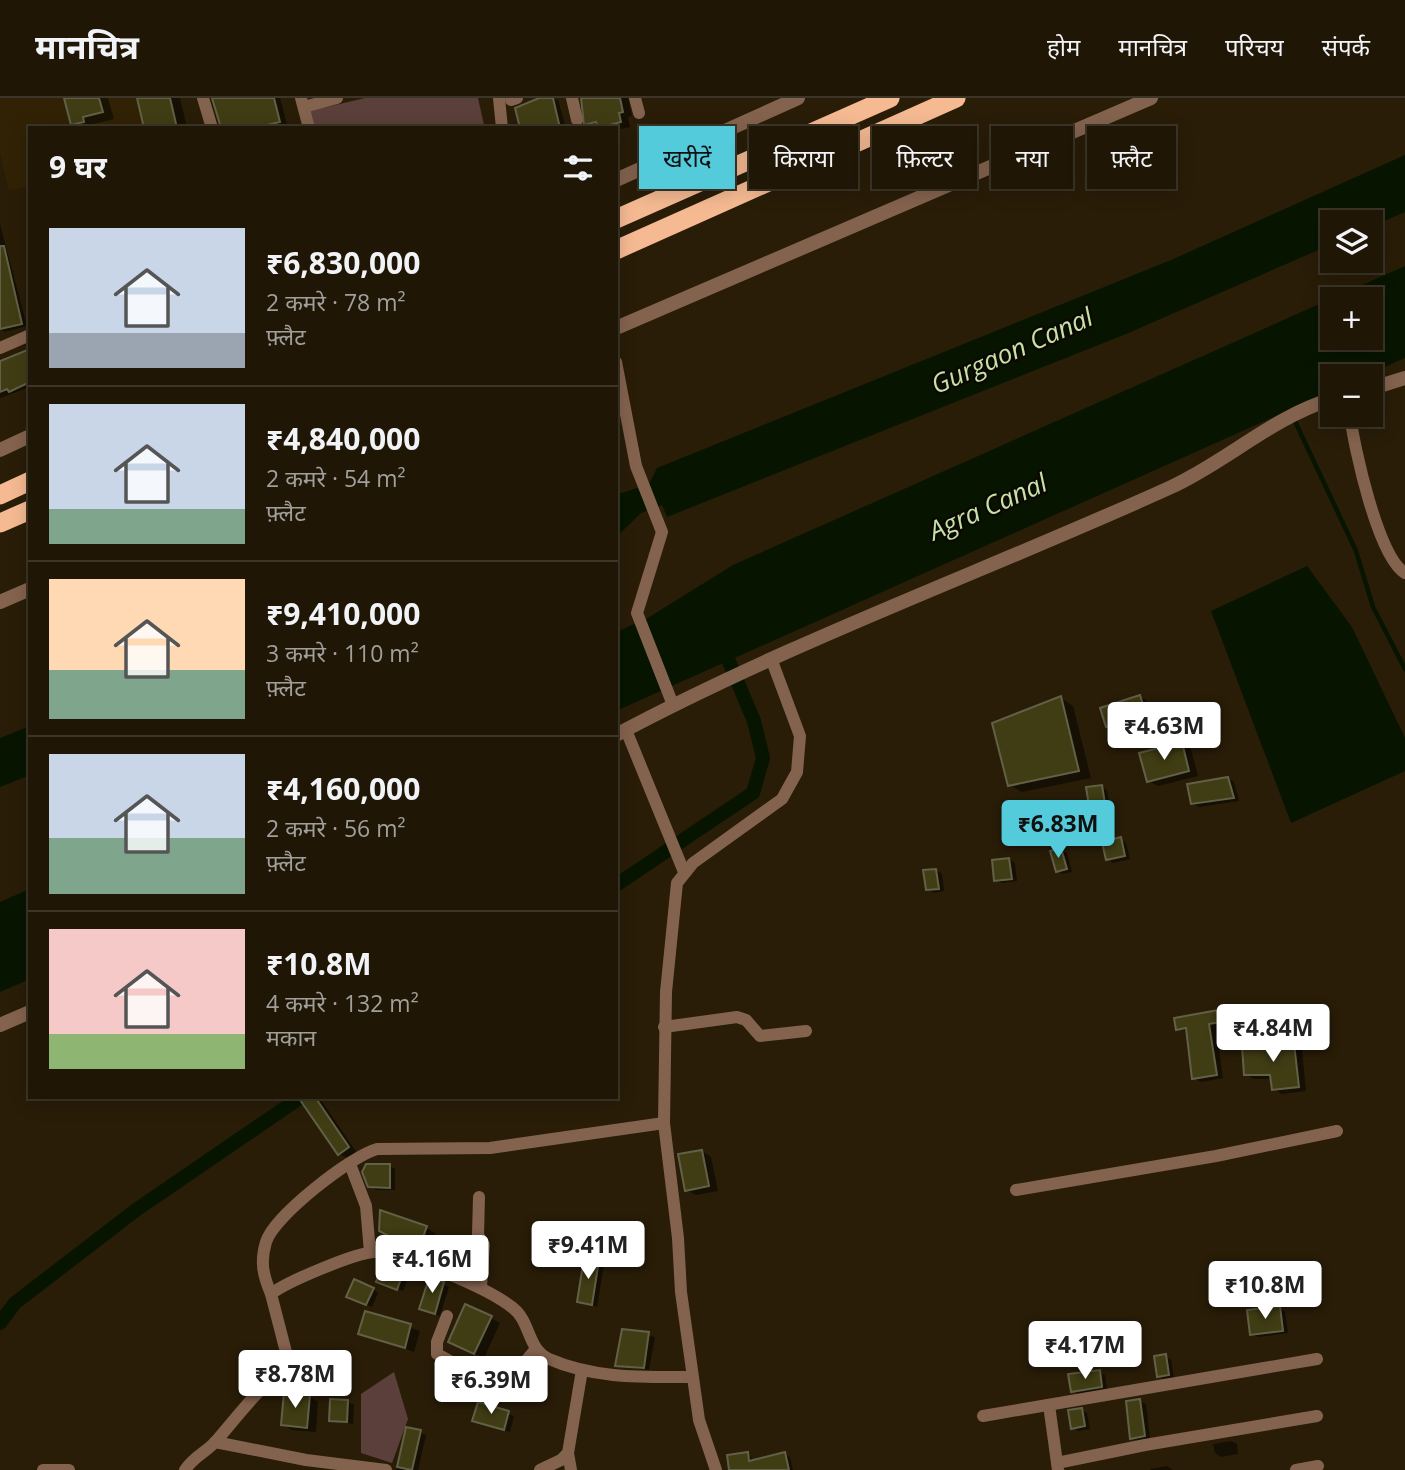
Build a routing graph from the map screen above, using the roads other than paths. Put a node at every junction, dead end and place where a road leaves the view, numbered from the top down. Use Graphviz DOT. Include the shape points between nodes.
graph roads {
  1 [pos="204,98"];
  2 [pos="337,98"];
  3 [pos="572,98"];
  4 [pos="635,98"];
  5 [pos="798,98"];
  6 [pos="890,98"];
  7 [pos="956,98"];
  8 [pos="1151,98"];
  9 [pos="509,99"];
  10 [pos="302,103"];
  11 [pos="639,113"];
  12 [pos="577,120"];
  13 [pos="211,126"];
  14 [pos="308,126"];
  15 [pos="502,126"];
  16 [pos="618,179"];
  17 [pos="618,218"];
  18 [pos="618,249"];
  19 [pos="618,327"];
  20 [pos="28,336"];
  21 [pos="0,348"];
  22 [pos="618,372"];
  23 [pos="1405,378"];
  24 [pos="1383,385"];
  25 [pos="1320,404"];
  26 [pos="1352,427"];
  27 [pos="28,437"];
  28 [pos="0,450"];
  29 [pos="28,482"];
  30 [pos="0,495"];
  31 [pos="28,511"];
  32 [pos="0,523"];
  33 [pos="1405,573"];
  34 [pos="28,590"];
  35 [pos="0,602"];
  36 [pos="772,661"];
  37 [pos="673,705"];
  38 [pos="621,732"];
  39 [pos="684,873"];
  40 [pos="28,1013"];
  41 [pos="0,1025"];
  42 [pos="664,1027"];
  43 [pos="806,1031"];
  44 [pos="664,1123"];
  45 [pos="1337,1131"];
  46 [pos="350,1164"];
  47 [pos="1016,1190"];
  48 [pos="479,1197"];
  49 [pos="370,1252"];
  50 [pos="481,1286"];
  51 [pos="271,1294"];
  52 [pos="447,1316"];
  53 [pos="536,1349"];
  54 [pos="1317,1359"];
  55 [pos="582,1370"];
  56 [pos="691,1377"];
  57 [pos="1049,1405"];
  58 [pos="983,1416"];
  59 [pos="1317,1416"];
  60 [pos="215,1442"];
  61 [pos="568,1452"];
  62 [pos="1318,1466"];
  63 [pos="1058,1467"];
  64 [pos="43,1470"];
  65 [pos="69,1470"];
  66 [pos="185,1470"];
  67 [pos="386,1470"];
  68 [pos="540,1470"];
  69 [pos="571,1470"];
  70 [pos="716,1470"];
  71 [pos="1296,1470"];
  1 -- 13 [label="street"];
  2 -- 10 [label="street"];
  3 -- 12 [label="street"];
  4 -- 11 [label="street"];
  5 -- 16 [label="street"];
  6 -- 17 [label="highway"];
  7 -- 18 [label="highway"];
  8 -- 19 [label="street"];
  9 -- 15 [label="street"];
  10 -- 14 [label="street"];
  20 -- 21 [label="street"];
  22 -- 37 [label="street" via="636,466 662,532 637,612"];
  23 -- 24 [label="street"];
  25 -- 36 [label="street" via="1272,426 1169,488"];
  26 -- 33 [label="street" via="1362,475 1390,556"];
  27 -- 28 [label="street"];
  29 -- 30 [label="highway"];
  31 -- 32 [label="highway"];
  34 -- 35 [label="street"];
  36 -- 37 [label="street"];
  36 -- 39 [label="street" via="800,736 797,772 782,799"];
  37 -- 38 [label="street"];
  38 -- 39 [label="street"];
  39 -- 42 [label="street" via="674,892"];
  40 -- 41 [label="street"];
  42 -- 43 [label="street" via="737,1017 760,1036"];
  42 -- 44 [label="street"];
  44 -- 46 [label="street" via="490,1148 377,1149"];
  44 -- 56 [label="street"];
  45 -- 47 [label="street"];
  46 -- 49 [label="street" via="366,1206"];
  46 -- 51 [label="street" via="271,1230 261,1264"];
  48 -- 50 [label="street" via="478,1235 484,1245"];
  49 -- 50 [label="street" via="393,1255"];
  49 -- 51 [label="street"];
  50 -- 53 [label="street" via="521,1316"];
  51 -- 60 [label="street" via="287,1361"];
  52 -- 53 [label="street" via="437,1354 493,1384 507,1383"];
  53 -- 55 [label="street" via="547,1358"];
  54 -- 57 [label="street"];
  55 -- 56 [label="street" via="617,1376"];
  55 -- 61 [label="street"];
  56 -- 70 [label="street"];
  57 -- 58 [label="street"];
  57 -- 63 [label="street"];
  59 -- 63 [label="street" via="1145,1445"];
  60 -- 66 [label="street"];
  60 -- 67 [label="street"];
  61 -- 68 [label="street"];
  61 -- 69 [label="street"];
  62 -- 71 [label="street"];
  64 -- 65 [label="street"];
}
